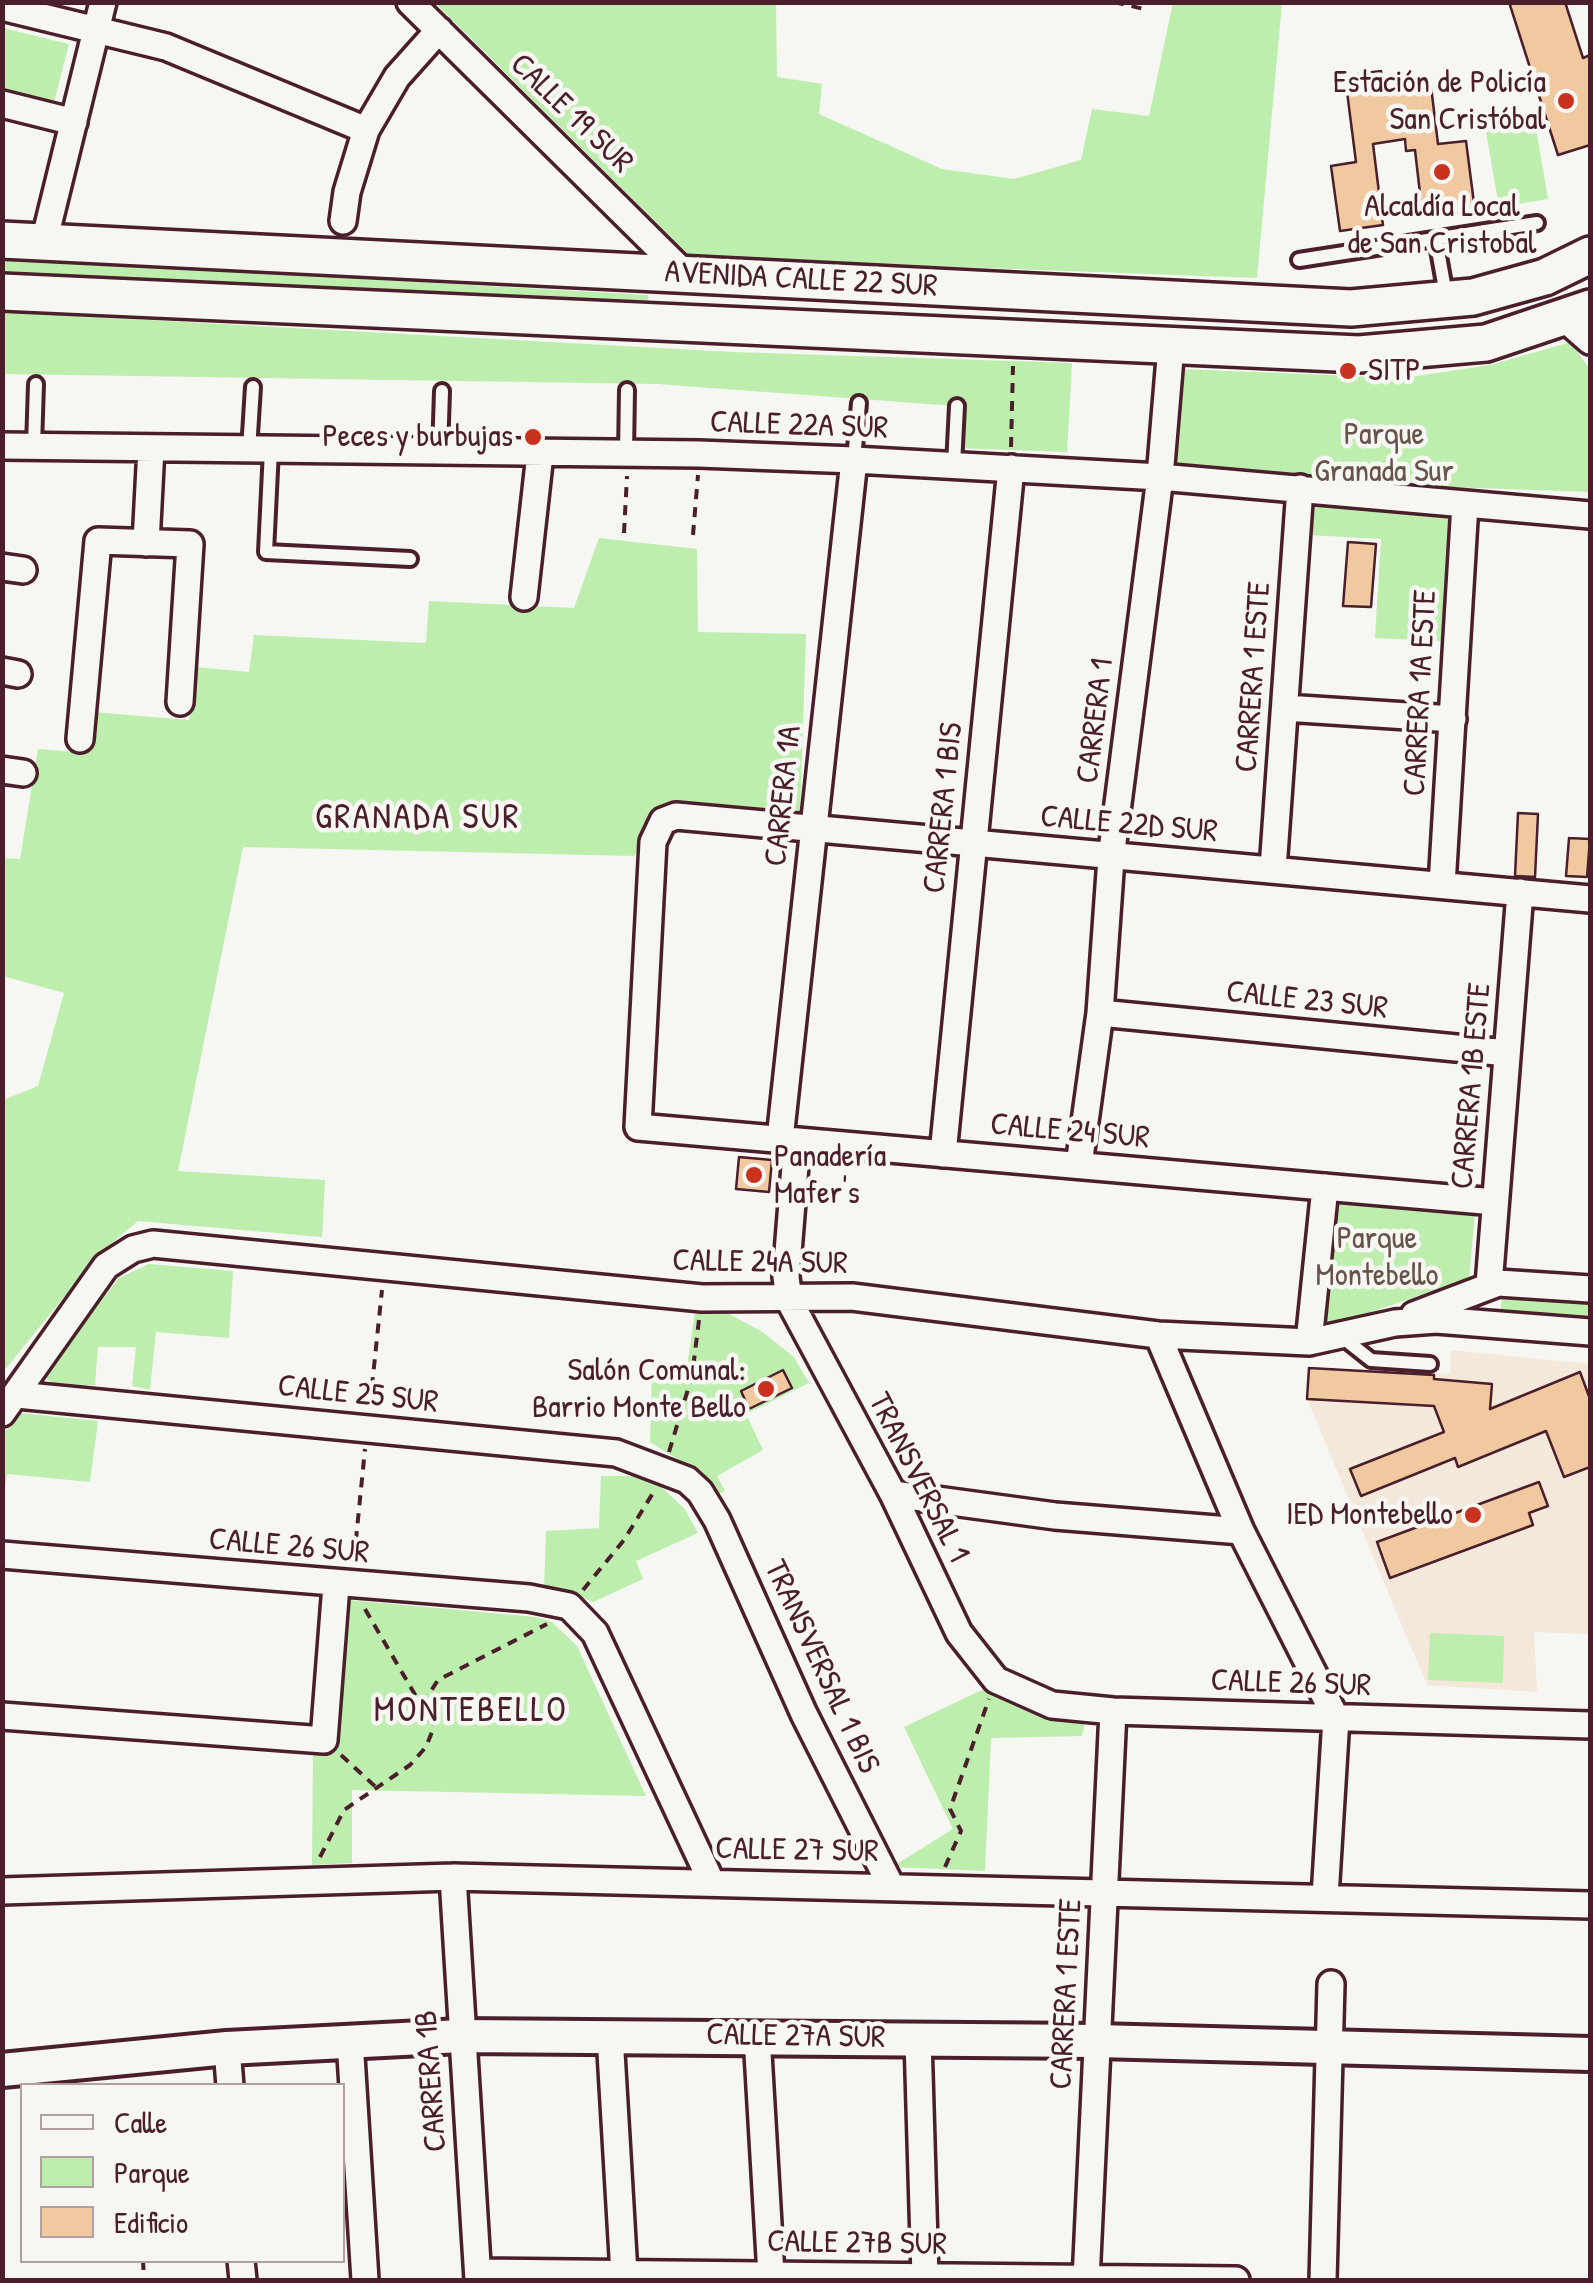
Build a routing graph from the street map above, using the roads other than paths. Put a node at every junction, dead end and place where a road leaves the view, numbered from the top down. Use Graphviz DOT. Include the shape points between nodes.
graph roads {
  1 [pos="102,2"];
  2 [pos="410,2"];
  3 [pos="2,7"];
  4 [pos="96,30"];
  5 [pos="439,30"];
  6 [pos="2,104"];
  7 [pos="74,122"];
  8 [pos="366,130"];
  9 [pos="343,222"];
  10 [pos="1537,223"];
  11 [pos="1436,239"];
  12 [pos="2,240"];
  13 [pos="44,242"];
  14 [pos="1590,255"];
  15 [pos="1299,260"];
  16 [pos="685,274"];
  17 [pos="2,292"];
  18 [pos="1447,302"];
  19 [pos="1582,322"];
  20 [pos="1171,346"];
  21 [pos="36,384"];
  22 [pos="253,387"];
  23 [pos="627,390"];
  24 [pos="442,391"];
  25 [pos="859,403"];
  26 [pos="957,406"];
  27 [pos="2,446"];
  28 [pos="34,446"];
  29 [pos="151,448"];
  30 [pos="260,450"];
  31 [pos="440,453"];
  32 [pos="540,454"];
  33 [pos="627,456"];
  34 [pos="854,460"];
  35 [pos="954,465"];
  36 [pos="1010,468"];
  37 [pos="1160,476"];
  38 [pos="1300,488"];
  39 [pos="1465,504"];
  40 [pos="1590,515"];
  41 [pos="146,542"];
  42 [pos="410,559"];
  43 [pos="524,597"];
  44 [pos="180,702"];
  45 [pos="1285,708"];
  46 [pos="1453,720"];
  47 [pos="80,739"];
  48 [pos="812,827"];
  49 [pos="974,842"];
  50 [pos="1110,858"];
  51 [pos="1273,870"];
  52 [pos="1442,885"];
  53 [pos="1520,892"];
  54 [pos="1590,899"];
  55 [pos="1100,1014"];
  56 [pos="1507,1053"];
  57 [pos="638,1127"];
  58 [pos="789,1140"];
  59 [pos="943,1154"];
  60 [pos="1079,1165"];
  61 [pos="1326,1187"];
  62 [pos="1495,1202"];
  63 [pos="1489,1285"];
  64 [pos="1590,1290"];
  65 [pos="790,1300"];
  66 [pos="1395,1323"];
  67 [pos="1590,1332"];
  68 [pos="1158,1335"];
  69 [pos="1340,1336"];
  70 [pos="1309,1342"];
  71 [pos="1430,1364"];
  72 [pos="10,1404"];
  73 [pos="687,1480"];
  74 [pos="893,1494"];
  75 [pos="1241,1532"];
  76 [pos="2,1555"];
  77 [pos="344,1585"];
  78 [pos="996,1680"];
  79 [pos="1113,1712"];
  80 [pos="2,1716"];
  81 [pos="1336,1718"];
  82 [pos="1590,1725"];
  83 [pos="453,1877"];
  84 [pos="711,1881"];
  85 [pos="891,1886"];
  86 [pos="2,1891"];
  87 [pos="1104,1891"];
  88 [pos="1325,1897"];
  89 [pos="1590,1905"];
  90 [pos="1331,1984"];
  91 [pos="610,2035"];
  92 [pos="461,2036"];
  93 [pos="757,2036"];
  94 [pos="918,2039"];
  95 [pos="350,2040"];
  96 [pos="1097,2042"];
  97 [pos="1329,2047"];
  98 [pos="227,2048"];
  99 [pos="1590,2054"];
  100 [pos="2,2070"];
  101 [pos="230,2083"];
  102 [pos="624,2274"];
  103 [pos="771,2275"];
  104 [pos="478,2276"];
  105 [pos="924,2277"];
  106 [pos="842,2278"];
  107 [pos="364,2280"];
  108 [pos="1086,2280"];
  109 [pos="1236,2280"];
  110 [pos="1323,2280"];
  1 -- 4 [label="street"];
  2 -- 5 [label="street, CALLE 19 SUR"];
  3 -- 4 [label="street"];
  4 -- 7 [label="street"];
  4 -- 8 [label="street" via="166,47"];
  5 -- 8 [label="street" via="397,77"];
  5 -- 16 [label="street, CALLE 19 SUR"];
  6 -- 7 [label="street"];
  7 -- 13 [label="street"];
  8 -- 9 [label="street"];
  10 -- 11 [label="lane"];
  11 -- 15 [label="lane"];
  11 -- 18 [label="lane"];
  12 -- 13 [label="main road, AVENIDA CALLE 22 SUR"];
  13 -- 16 [label="main road, AVENIDA CALLE 22 SUR"];
  14 -- 18 [label="main road, AVENIDA CALLE 22 SUR" via="1526,283"];
  16 -- 18 [label="main road, AVENIDA CALLE 22 SUR" via="1351,308"];
  17 -- 20 [label="main road, AVENIDA CALLE 22 SUR"];
  19 -- 20 [label="main road, AVENIDA CALLE 22 SUR" via="1398,354"];
  20 -- 37 [label="street, CARRERA 1"];
  21 -- 28 [label="lane"];
  22 -- 30 [label="lane"];
  23 -- 33 [label="lane"];
  24 -- 31 [label="lane"];
  25 -- 34 [label="lane"];
  26 -- 35 [label="lane"];
  27 -- 28 [label="street, CALLE 22A SUR"];
  28 -- 29 [label="street, CALLE 22A SUR"];
  29 -- 30 [label="street, CALLE 22A SUR"];
  29 -- 41 [label="street"];
  30 -- 31 [label="street, CALLE 22A SUR"];
  30 -- 42 [label="lane" via="266,552"];
  31 -- 32 [label="street, CALLE 22A SUR"];
  32 -- 33 [label="street, CALLE 22A SUR"];
  32 -- 43 [label="street"];
  33 -- 34 [label="street, CALLE 22A SUR"];
  34 -- 35 [label="street, CALLE 22A SUR"];
  34 -- 48 [label="street, CARRERA 1A"];
  35 -- 36 [label="street, CALLE 22A SUR"];
  36 -- 37 [label="street, CALLE 22A SUR"];
  36 -- 49 [label="street, CARRERA 1 BIS"];
  37 -- 38 [label="street, CALLE 22A SUR"];
  37 -- 50 [label="street, CARRERA 1"];
  38 -- 39 [label="street, CALLE 22A SUR"];
  38 -- 45 [label="street, CARRERA 1 ESTE"];
  39 -- 40 [label="street, CALLE 22A SUR"];
  39 -- 46 [label="street, CARRERA 1A ESTE"];
  41 -- 44 [label="street" via="190,544"];
  41 -- 47 [label="street" via="98,541"];
  45 -- 46 [label="street"];
  45 -- 51 [label="street, CARRERA 1 ESTE"];
  46 -- 52 [label="street, CARRERA 1A ESTE"];
  48 -- 49 [label="street, CALLE 22D SUR"];
  48 -- 57 [label="street, CALLE 22D SUR" via="676,816 664,822 648,862"];
  48 -- 58 [label="street, CARRERA 1A"];
  49 -- 50 [label="street, CALLE 22D SUR"];
  49 -- 59 [label="street, CARRERA 1 BIS"];
  50 -- 51 [label="street, CALLE 22D SUR"];
  50 -- 55 [label="street, CARRERA 1"];
  51 -- 52 [label="street, CALLE 22D SUR"];
  52 -- 53 [label="street, CALLE 22D SUR"];
  53 -- 54 [label="street, CALLE 22D SUR"];
  53 -- 56 [label="street, CARRERA 1B ESTE"];
  55 -- 56 [label="street, CALLE 23 SUR"];
  55 -- 60 [label="street, CARRERA 1"];
  56 -- 62 [label="street, CARRERA 1B ESTE"];
  57 -- 58 [label="street, CALLE 24 SUR"];
  58 -- 59 [label="street, CALLE 24 SUR"];
  58 -- 65 [label="street, CARRERA 1A"];
  59 -- 60 [label="street, CALLE 24 SUR"];
  60 -- 61 [label="street, CALLE 24 SUR"];
  61 -- 62 [label="street, CALLE 24 SUR"];
  61 -- 70 [label="street"];
  62 -- 63 [label="street, CARRERA 1B ESTE"];
  63 -- 64 [label="street, CALLE 24A SUR"];
  63 -- 66 [label="street, CALLE 24A SUR"];
  65 -- 68 [label="street, CALLE 24A SUR" via="852,1297"];
  65 -- 72 [label="street, CALLE 24A SUR" via="702,1298 164,1244 124,1254 102,1271"];
  65 -- 74 [label="street, TRANSVERSAL 1"];
  66 -- 67 [label="street, CALLE 24A SUR" via="1466,1320"];
  66 -- 69 [label="street, CALLE 24A SUR"];
  68 -- 70 [label="street, CALLE 24A SUR"];
  68 -- 75 [label="street"];
  69 -- 70 [label="street, CALLE 24A SUR"];
  69 -- 71 [label="lane" via="1371,1360"];
  72 -- 73 [label="street, CALLE 25 SUR" via="616,1452"];
  73 -- 85 [label="street, TRANSVERSAL 1 BIS" via="718,1520 804,1714"];
  74 -- 75 [label="street"];
  74 -- 78 [label="street, TRANSVERSAL 1" via="959,1633"];
  75 -- 81 [label="street"];
  76 -- 77 [label="street, CALLE 26 SUR"];
  77 -- 80 [label="street" via="324,1740"];
  77 -- 84 [label="street, CALLE 26 SUR" via="569,1606 595,1633"];
  78 -- 79 [label="street, CALLE 26 SUR" via="1052,1705"];
  79 -- 81 [label="street, CALLE 26 SUR"];
  79 -- 87 [label="street, CARRERA 1 ESTE"];
  81 -- 82 [label="street, CALLE 26 SUR"];
  81 -- 88 [label="street"];
  83 -- 84 [label="street, CALLE 27 SUR"];
  83 -- 86 [label="street, CALLE 27 SUR"];
  83 -- 92 [label="street, CARRERA 1B"];
  84 -- 85 [label="street, CALLE 27 SUR"];
  85 -- 87 [label="street, CALLE 27 SUR"];
  87 -- 88 [label="street, CALLE 27 SUR"];
  87 -- 96 [label="street, CARRERA 1 ESTE"];
  88 -- 89 [label="street, CALLE 27 SUR"];
  90 -- 97 [label="street"];
  91 -- 92 [label="street, CALLE 27A SUR"];
  91 -- 93 [label="street, CALLE 27A SUR"];
  91 -- 102 [label="street"];
  92 -- 95 [label="street, CALLE 27A SUR"];
  92 -- 104 [label="street, CARRERA 1B"];
  93 -- 94 [label="street, CALLE 27A SUR"];
  93 -- 103 [label="street"];
  94 -- 96 [label="street, CALLE 27A SUR"];
  94 -- 105 [label="street"];
  95 -- 98 [label="street, CALLE 27A SUR"];
  95 -- 107 [label="street"];
  96 -- 97 [label="street, CALLE 27A SUR"];
  96 -- 108 [label="street, CARRERA 1 ESTE"];
  97 -- 99 [label="street, CALLE 27A SUR"];
  97 -- 110 [label="street"];
  98 -- 100 [label="street, CALLE 27A SUR"];
  98 -- 101 [label="street"];
  102 -- 103 [label="street, CALLE 27B SUR"];
  102 -- 104 [label="street, CALLE 27B SUR"];
  103 -- 106 [label="street, CALLE 27B SUR"];
  105 -- 106 [label="street, CALLE 27B SUR"];
  105 -- 108 [label="street, CALLE 27B SUR"];
  108 -- 109 [label="street, CALLE 27B SUR"];
}
